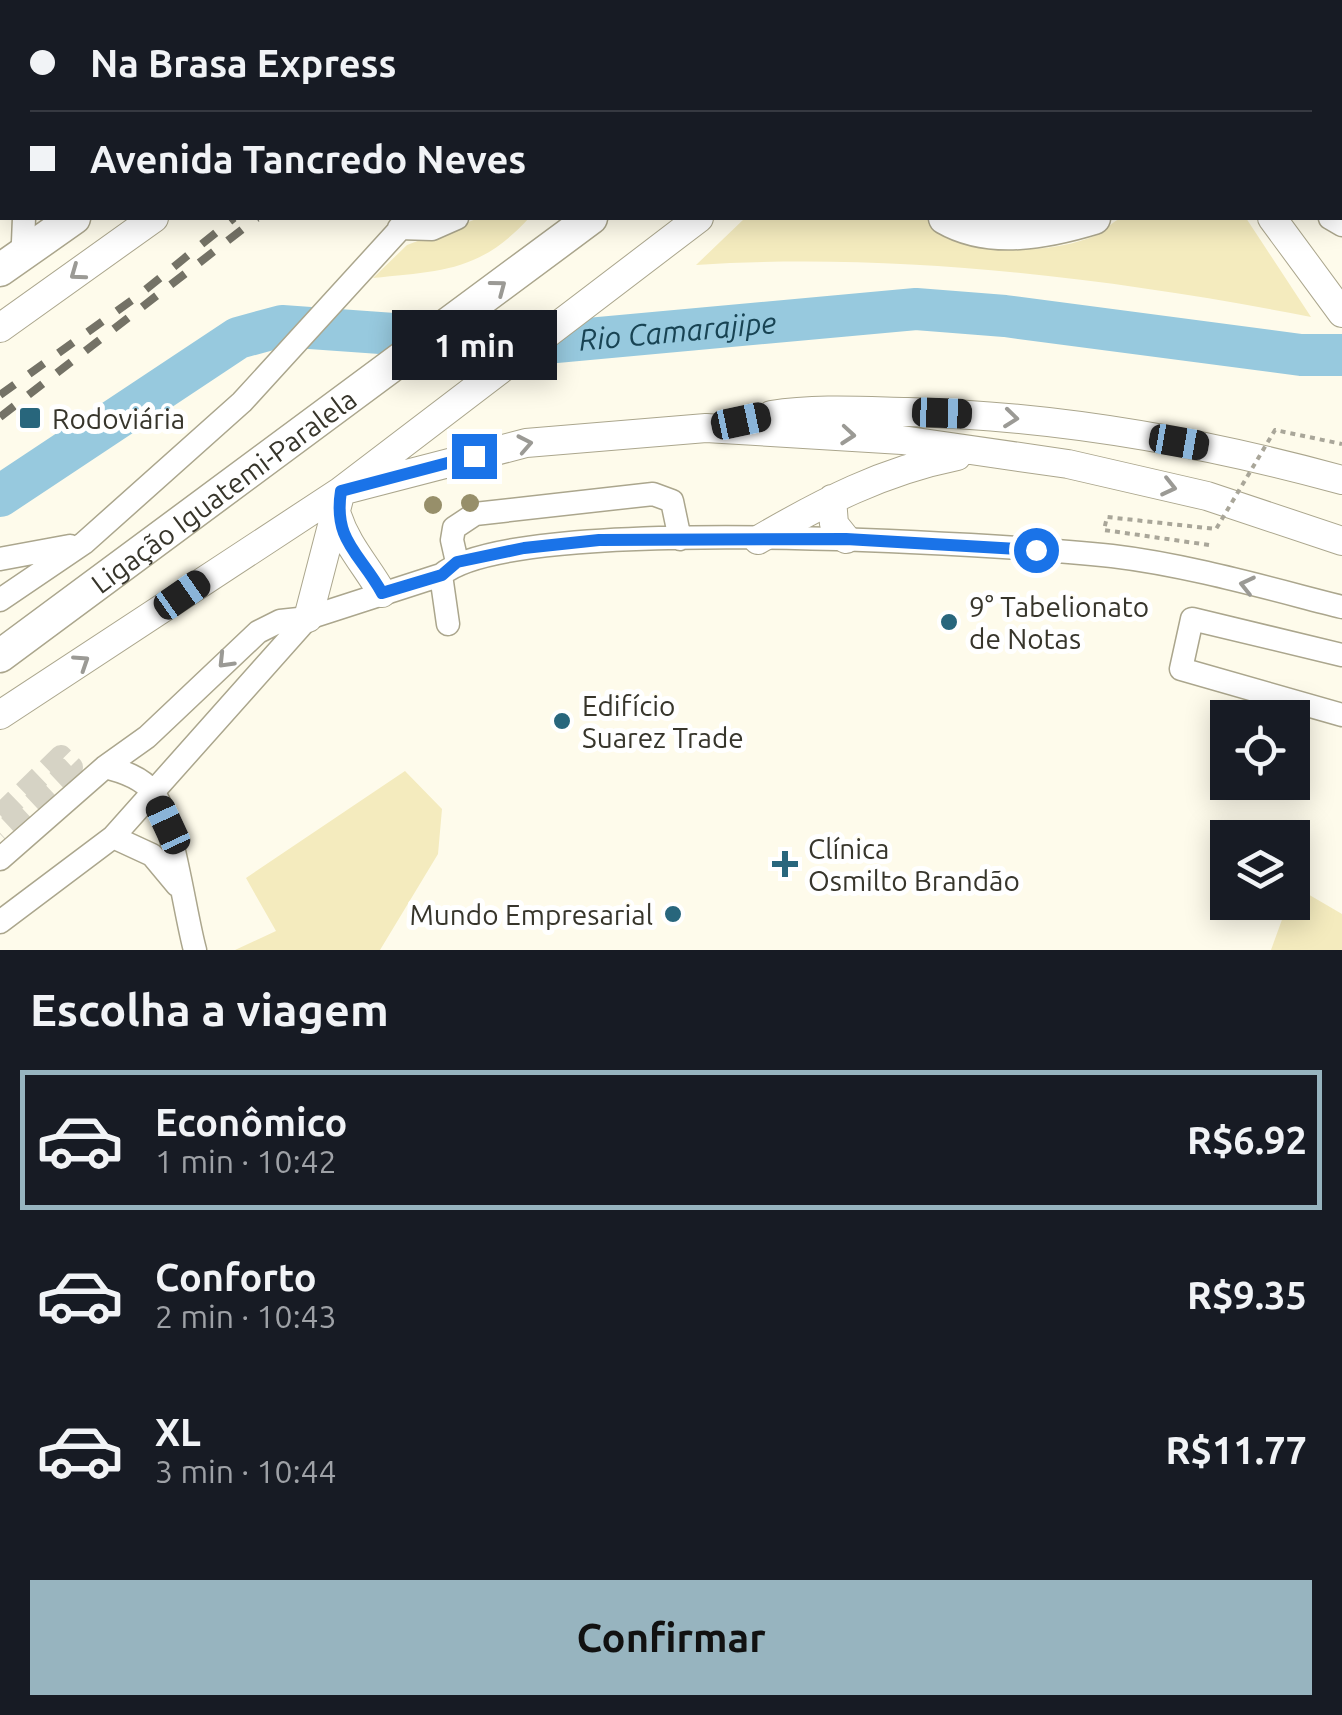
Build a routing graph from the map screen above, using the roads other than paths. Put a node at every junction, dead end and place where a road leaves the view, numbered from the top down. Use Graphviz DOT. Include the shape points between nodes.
graph roads {
  1 [pos="71,220"];
  2 [pos="151,220"];
  3 [pos="452,220"];
  4 [pos="695,220"];
  5 [pos="954,220"];
  6 [pos="1087,220"];
  7 [pos="1273,220"];
  8 [pos="1293,220"];
  9 [pos="404,223"];
  10 [pos="31,226"];
  11 [pos="574,228"];
  12 [pos="0,269"];
  13 [pos="1318,280"];
  14 [pos="1340,311"];
  15 [pos="0,328"];
  16 [pos="706,428"];
  17 [pos="980,452"];
  18 [pos="1342,480"];
  19 [pos="832,499"];
  20 [pos="339,503"];
  21 [pos="680,539"];
  22 [pos="846,539"];
  23 [pos="758,540"];
  24 [pos="1342,541"];
  25 [pos="84,543"];
  26 [pos="0,558"];
  27 [pos="449,568"];
  28 [pos="382,593"];
  29 [pos="0,600"];
  30 [pos="1342,607"];
  31 [pos="308,618"];
  32 [pos="448,624"];
  33 [pos="1342,655"];
  34 [pos="0,656"];
  35 [pos="2,714"];
  36 [pos="1342,716"];
  37 [pos="105,767"];
  38 [pos="154,793"];
  39 [pos="114,836"];
  40 [pos="0,859"];
  41 [pos="178,886"];
  42 [pos="0,922"];
  43 [pos="195,950"];
  1 -- 12 [label="highway"];
  2 -- 15 [label="main road, one-way"];
  3 -- 9 [label="street" via="432,229"];
  4 -- 20 [label="main road" via="385,458"];
  5 -- 6 [label="highway" via="1012,234"];
  7 -- 13 [label="main road"];
  8 -- 13 [label="main road"];
  9 -- 25 [label="street" via="242,402"];
  10 -- 12 [label="highway"];
  34 -- 11 [label="highway, Ligação Iguatemi-Paralela, one-way"];
  13 -- 14 [label="main road"];
  16 -- 17 [label="main road, one-way" via="810,432"];
  16 -- 18 [label="main road, one-way" via="776,414 974,414 1212,448"];
  20 -- 16 [label="main road, one-way" via="526,443"];
  17 -- 19 [label="main road" via="907,466"];
  17 -- 24 [label="main road, one-way" via="1207,496"];
  19 -- 22 [label="main road" via="834,524"];
  19 -- 23 [label="main road"];
  20 -- 28 [label="main road" via="347,545"];
  20 -- 31 [label="main road"];
  35 -- 20 [label="main road, one-way"];
  21 -- 23 [label="street"];
  21 -- 27 [label="street" via="524,548"];
  21 -- 27 [label="street" via="672,501 653,494 475,514 454,528"];
  22 -- 23 [label="street"];
  30 -- 22 [label="street, one-way" via="1115,557"];
  25 -- 26 [label="street"];
  25 -- 29 [label="street"];
  27 -- 28 [label="street"];
  27 -- 32 [label="street"];
  28 -- 31 [label="street"];
  31 -- 37 [label="street, one-way" via="280,620 241,644 147,737"];
  31 -- 38 [label="street"];
  33 -- 36 [label="street" via="1192,619 1181,669"];
  37 -- 38 [label="street"];
  37 -- 40 [label="street"];
  38 -- 39 [label="street"];
  38 -- 41 [label="street" via="168,825"];
  39 -- 41 [label="street" via="152,855"];
  39 -- 42 [label="street"];
  41 -- 43 [label="street"];
}
